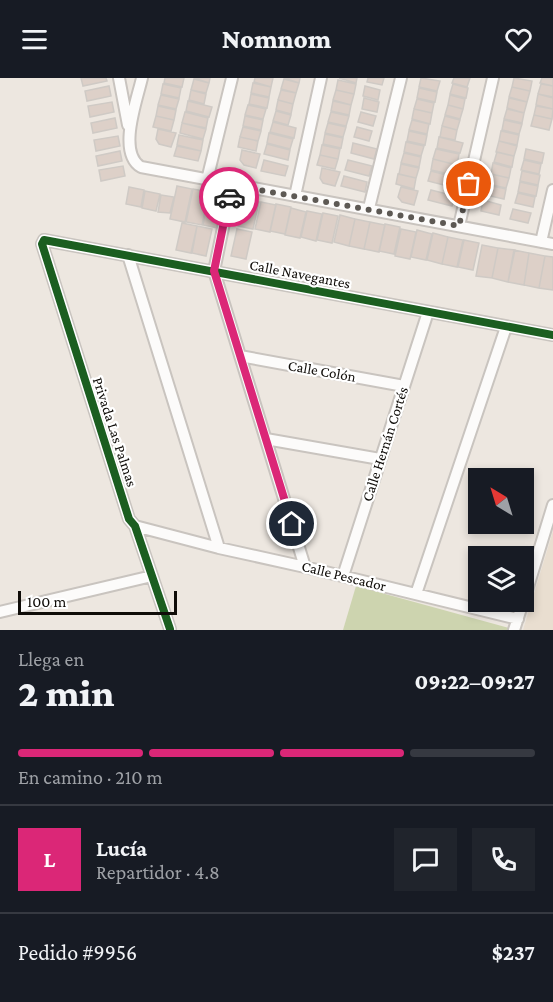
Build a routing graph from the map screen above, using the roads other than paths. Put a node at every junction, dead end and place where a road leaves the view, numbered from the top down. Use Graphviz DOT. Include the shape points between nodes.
graph roads {
  1 [pos="119,78"];
  2 [pos="142,78"];
  3 [pos="232,78"];
  4 [pos="321,78"];
  5 [pos="401,78"];
  6 [pos="493,78"];
  7 [pos="129,131"];
  8 [pos="207,180"];
  9 [pos="232,185"];
  10 [pos="553,190"];
  11 [pos="295,196"];
  12 [pos="369,208"];
  13 [pos="459,226"];
  14 [pos="42,242"];
  15 [pos="541,242"];
  16 [pos="553,244"];
  17 [pos="128,255"];
  18 [pos="214,271"];
  19 [pos="428,312"];
  20 [pos="506,327"];
  21 [pos="553,335"];
  22 [pos="240,356"];
  23 [pos="404,386"];
  24 [pos="266,439"];
  25 [pos="381,459"];
  26 [pos="553,505"];
  27 [pos="135,526"];
  28 [pos="219,548"];
  29 [pos="534,566"];
  30 [pos="305,567"];
  31 [pos="152,576"];
  32 [pos="343,576"];
  33 [pos="416,594"];
  34 [pos="0,612"];
  35 [pos="520,612"];
  36 [pos="518,619"];
  37 [pos="170,629"];
  38 [pos="514,630"];
  1 -- 7 [label="street"];
  2 -- 7 [label="street"];
  3 -- 8 [label="street"];
  4 -- 11 [label="street"];
  5 -- 12 [label="street"];
  6 -- 13 [label="street"];
  7 -- 8 [label="street" via="131,155 141,167"];
  8 -- 9 [label="street"];
  9 -- 11 [label="street"];
  9 -- 18 [label="street"];
  10 -- 15 [label="street"];
  11 -- 12 [label="street"];
  12 -- 13 [label="street"];
  13 -- 15 [label="street"];
  14 -- 17 [label="street, Calle Navegantes"];
  14 -- 27 [label="street, Privada Las Palmas" via="129,519"];
  15 -- 16 [label="street"];
  17 -- 18 [label="street, Calle Navegantes"];
  17 -- 28 [label="street"];
  18 -- 19 [label="street, Calle Navegantes"];
  18 -- 22 [label="street"];
  19 -- 20 [label="street, Calle Navegantes"];
  19 -- 23 [label="street, Calle Hernán Cortés"];
  20 -- 21 [label="street, Calle Navegantes"];
  20 -- 33 [label="street"];
  22 -- 23 [label="street, Calle Colón"];
  22 -- 24 [label="street"];
  23 -- 25 [label="street, Calle Hernán Cortés"];
  24 -- 25 [label="street"];
  24 -- 30 [label="street"];
  25 -- 32 [label="street, Calle Hernán Cortés"];
  26 -- 29 [label="street"];
  27 -- 28 [label="street, Calle Pescador"];
  27 -- 31 [label="street, Privada Las Palmas"];
  28 -- 30 [label="street, Calle Pescador"];
  30 -- 32 [label="street, Calle Pescador"];
  31 -- 34 [label="street"];
  31 -- 37 [label="street, Privada Las Palmas"];
  32 -- 33 [label="street, Calle Pescador"];
  33 -- 36 [label="street, Calle Pescador"];
  35 -- 36 [label="street"];
  36 -- 38 [label="street"];
}
